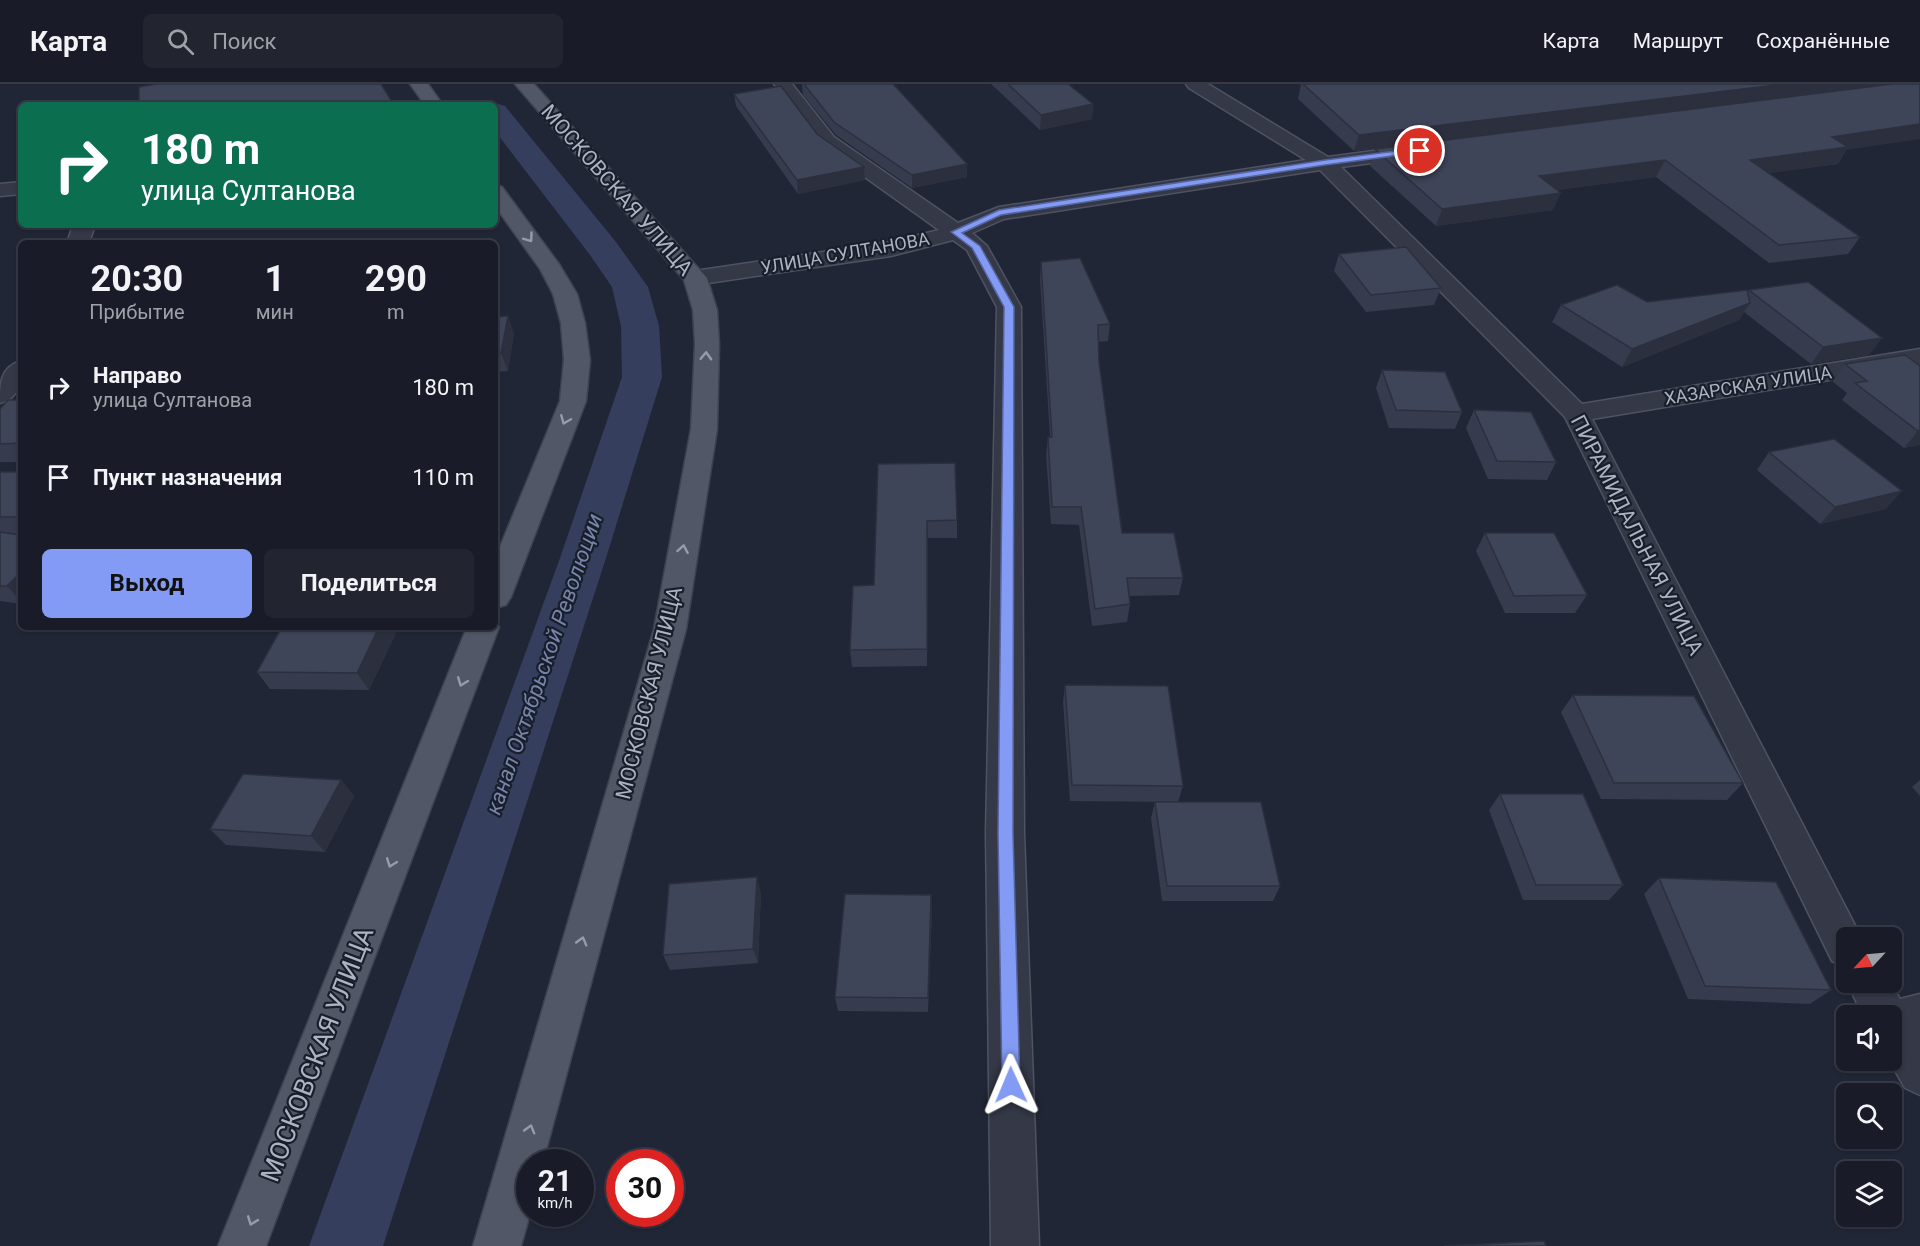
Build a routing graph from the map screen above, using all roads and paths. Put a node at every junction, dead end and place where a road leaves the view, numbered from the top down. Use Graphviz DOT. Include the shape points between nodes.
graph roads {
  1 [pos="419,84"];
  2 [pos="524,84"];
  3 [pos="783,84"];
  4 [pos="1195,84"];
  5 [pos="432,102"];
  6 [pos="1432,149"];
  7 [pos="1325,163"];
  8 [pos="18,188"];
  9 [pos="0,190"];
  10 [pos="498,194"];
  11 [pos="956,232"];
  12 [pos="695,279"];
  13 [pos="1920,357"];
  14 [pos="18,373"];
  15 [pos="0,395"];
  16 [pos="1576,413"];
  17 [pos="498,589"];
  18 [pos="482,630"];
  19 [pos="1836,928"];
  20 [pos="1920,1014"];
  21 [pos="1902,1020"];
  22 [pos="1902,1042"];
  23 [pos="1920,1073"];
  24 [pos="242,1246"];
  25 [pos="497,1246"];
  26 [pos="1015,1246"];
  1 -- 5 [label="main road"];
  2 -- 12 [label="main road, МОСКОВСКАЯ УЛИЦА"];
  3 -- 11 [label="street" via="827,141"];
  4 -- 7 [label="street, ПИРАМИДАЛЬНАЯ УЛИЦА"];
  6 -- 7 [label="street, УЛИЦА СУЛТАНОВА"];
  7 -- 11 [label="street, УЛИЦА СУЛТАНОВА" via="999,213"];
  7 -- 16 [label="street, ПИРАМИДАЛЬНАЯ УЛИЦА"];
  8 -- 9 [label="street"];
  10 -- 17 [label="main road, one-way" via="565,294 577,360 573,401"];
  11 -- 12 [label="street, УЛИЦА СУЛТАНОВА" via="891,249"];
  11 -- 26 [label="street" via="976,246 1009,307 1005,833"];
  25 -- 12 [label="main road, МОСКОВСКАЯ УЛИЦА, one-way" via="670,629 704,429 705,310"];
  13 -- 16 [label="street, ХАЗАРСКАЯ УЛИЦА"];
  14 -- 15 [label="street"];
  16 -- 19 [label="street, ПИРАМИДАЛЬНАЯ УЛИЦА"];
  18 -- 24 [label="main road, МОСКОВСКАЯ УЛИЦА, one-way"];
  20 -- 21 [label="street"];
  22 -- 23 [label="street"];
}
